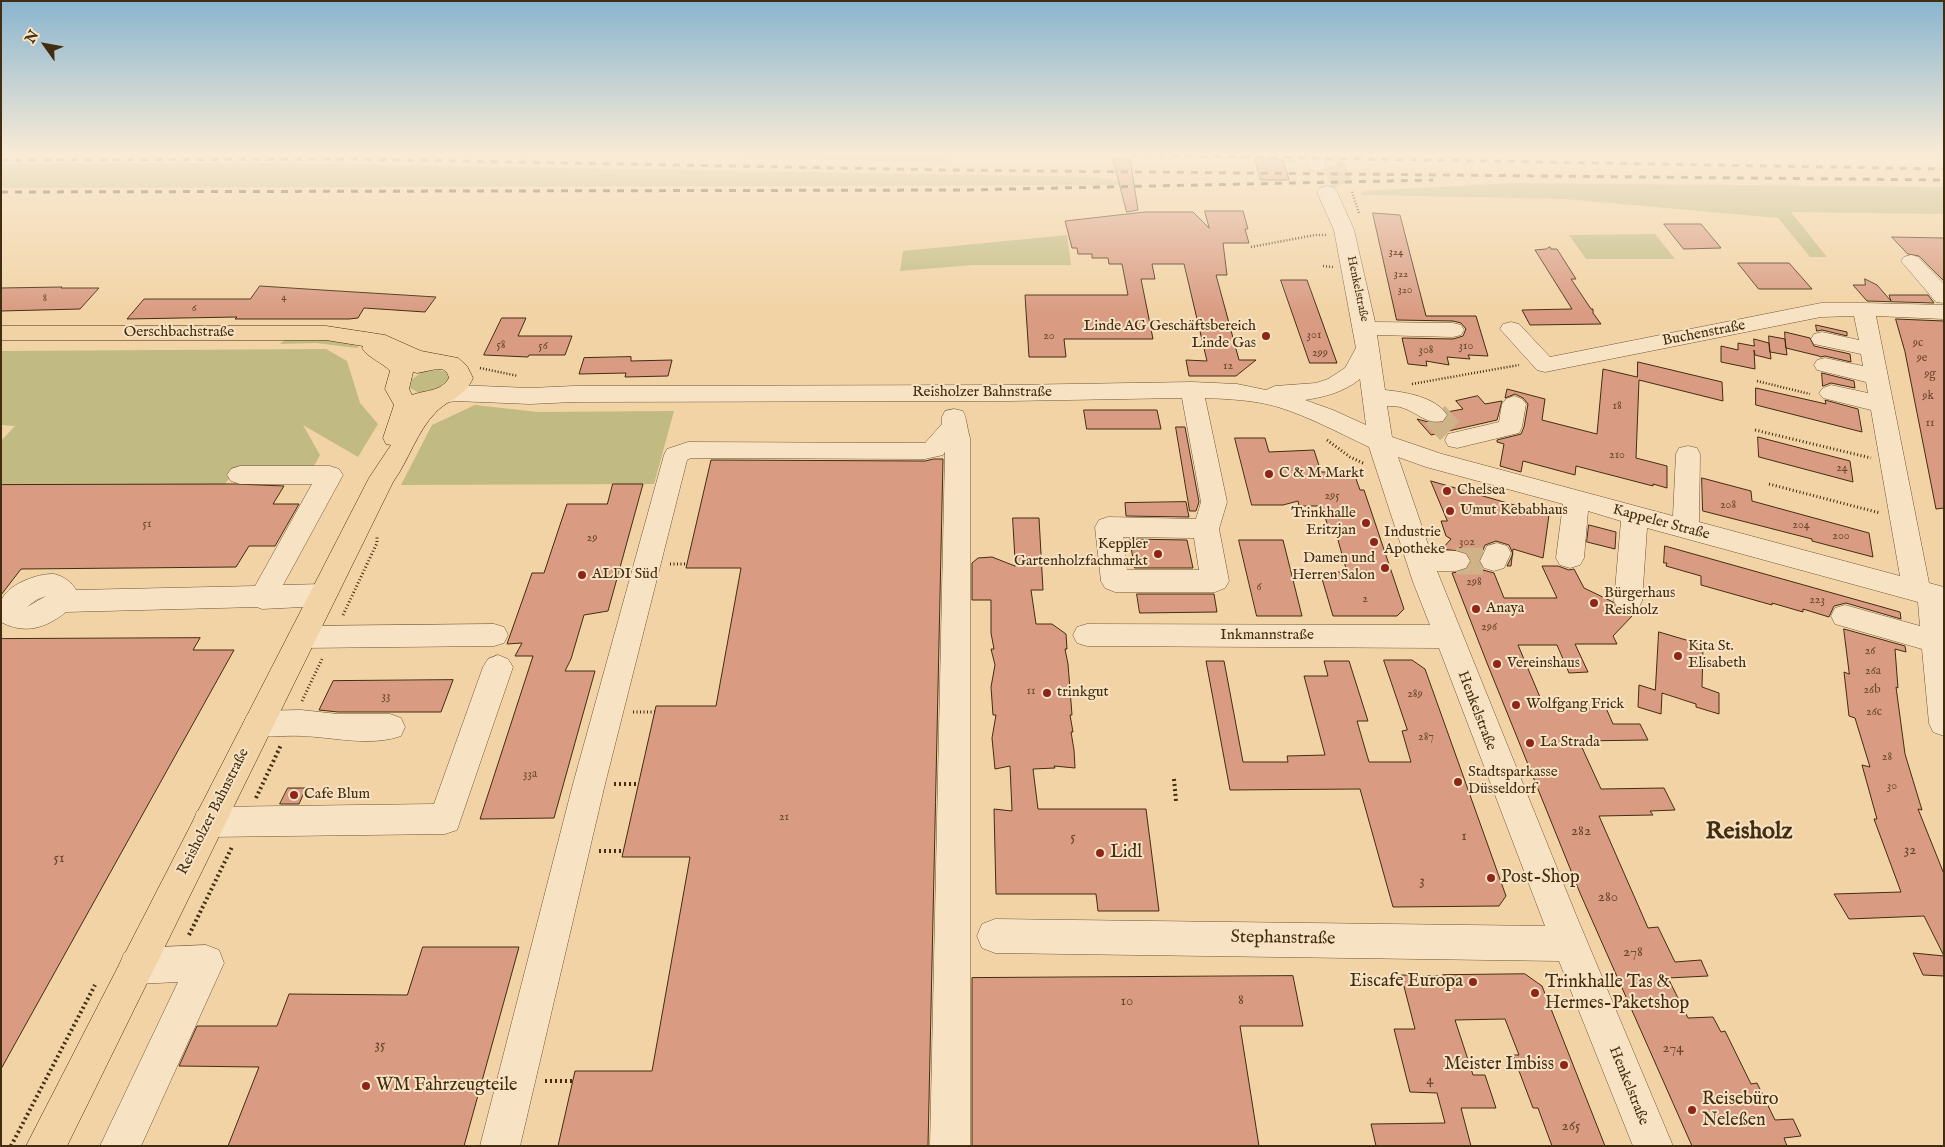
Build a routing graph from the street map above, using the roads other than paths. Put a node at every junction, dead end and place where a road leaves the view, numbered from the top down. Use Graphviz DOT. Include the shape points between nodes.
graph roads {
  1 [pos="1339,208"];
  2 [pos="1911,261"];
  3 [pos="1944,297"];
  4 [pos="1864,309"];
  5 [pos="1944,312"];
  6 [pos="1511,329"];
  7 [pos="1453,330"];
  8 [pos="1,333"];
  9 [pos="357,338"];
  10 [pos="1366,338"];
  11 [pos="1822,339"];
  12 [pos="1872,350"];
  13 [pos="433,362"];
  14 [pos="1825,365"];
  15 [pos="471,371"];
  16 [pos="1878,377"];
  17 [pos="400,387"];
  18 [pos="1192,390"];
  19 [pos="1831,392"];
  20 [pos="955,393"];
  21 [pos="574,394"];
  22 [pos="1258,395"];
  23 [pos="441,396"];
  24 [pos="1374,397"];
  25 [pos="1514,404"];
  26 [pos="1881,404"];
  27 [pos="954,426"];
  28 [pos="1447,428"];
  29 [pos="1380,442"];
  30 [pos="1688,454"];
  31 [pos="1458,468"];
  32 [pos="240,475"];
  33 [pos="382,478"];
  34 [pos="1576,500"];
  35 [pos="1635,516"];
  36 [pos="1206,529"];
  37 [pos="1686,529"];
  38 [pos="1570,558"];
  39 [pos="1420,560"];
  40 [pos="1456,561"];
  41 [pos="323,595"];
  42 [pos="1931,595"];
  43 [pos="262,598"];
  44 [pos="60,601"];
  45 [pos="1628,601"];
  46 [pos="1845,616"];
  47 [pos="494,635"];
  48 [pos="1087,635"];
  49 [pos="302,637"];
  50 [pos="1448,637"];
  51 [pos="1936,642"];
  52 [pos="498,667"];
  53 [pos="1944,722"];
  54 [pos="258,724"];
  55 [pos="390,727"];
  56 [pos="209,822"];
  57 [pos="995,936"];
  58 [pos="1571,944"];
  59 [pos="137,966"];
  60 [pos="46,1146"];
  61 [pos="120,1146"];
  62 [pos="500,1146"];
  63 [pos="950,1146"];
  64 [pos="1653,1146"];
  1 -- 10 [label="street, Henkelstraße" via="1336,232"];
  2 -- 3 [label="street"];
  4 -- 5 [label="street, Buchenstraße"];
  4 -- 6 [label="street, Buchenstraße" via="1821,310 1545,365"];
  4 -- 12 [label="street"];
  7 -- 10 [label="street"];
  8 -- 9 [label="main road, Oerschbachstraße" via="312,332"];
  9 -- 13 [label="main road, Oerschbachstraße" via="385,342"];
  9 -- 17 [label="main road, Oerschbachstraße" via="397,364 402,371"];
  10 -- 22 [label="street" via="1354,371 1342,382 1304,392"];
  10 -- 24 [label="street, Henkelstraße"];
  11 -- 12 [label="street"];
  12 -- 16 [label="street"];
  13 -- 15 [label="main road, Reisholzer Bahnstraße" via="446,362"];
  13 -- 17 [label="main road" via="415,367"];
  14 -- 16 [label="street"];
  15 -- 21 [label="street, Reisholzer Bahnstraße" via="467,378 481,382"];
  15 -- 23 [label="main road, Reisholzer Bahnstraße"];
  16 -- 26 [label="street"];
  17 -- 23 [label="main road, Reisholzer Bahnstraße" via="417,400"];
  17 -- 33 [label="main road, Reisholzer Bahnstraße" via="406,405 382,469"];
  18 -- 20 [label="street, Reisholzer Bahnstraße"];
  18 -- 22 [label="street, Reisholzer Bahnstraße"];
  18 -- 36 [label="street" via="1214,502"];
  19 -- 26 [label="street"];
  20 -- 21 [label="street, Reisholzer Bahnstraße"];
  20 -- 27 [label="street"];
  21 -- 23 [label="street, Reisholzer Bahnstraße" via="455,393"];
  22 -- 29 [label="street, Reisholzer Bahnstraße" via="1311,411"];
  23 -- 33 [label="main road, Reisholzer Bahnstraße" via="424,409"];
  24 -- 28 [label="street" via="1406,400"];
  24 -- 29 [label="street, Henkelstraße"];
  25 -- 28 [label="street" via="1510,427"];
  26 -- 42 [label="street"];
  27 -- 62 [label="street" via="934,449 925,451 688,450 676,455 589,784"];
  27 -- 63 [label="street" via="958,438"];
  28 -- 31 [label="street"];
  29 -- 31 [label="street, Kappeler Straße"];
  29 -- 39 [label="street, Henkelstraße"];
  30 -- 37 [label="street"];
  31 -- 34 [label="street, Kappeler Straße"];
  32 -- 43 [label="street" via="330,475"];
  33 -- 41 [label="main road, Reisholzer Bahnstraße"];
  34 -- 35 [label="street, Kappeler Straße"];
  34 -- 38 [label="street"];
  35 -- 37 [label="street, Kappeler Straße"];
  35 -- 45 [label="street"];
  37 -- 42 [label="street, Kappeler Straße"];
  39 -- 40 [label="street"];
  39 -- 50 [label="street, Henkelstraße"];
  41 -- 43 [label="street"];
  41 -- 49 [label="main road, Reisholzer Bahnstraße"];
  42 -- 51 [label="street"];
  43 -- 44 [label="street"];
  46 -- 51 [label="street"];
  47 -- 49 [label="street"];
  48 -- 50 [label="street, Inkmannstraße"];
  49 -- 54 [label="main road, Reisholzer Bahnstraße"];
  50 -- 58 [label="street, Henkelstraße"];
  51 -- 53 [label="street"];
  52 -- 56 [label="street" via="444,819"];
  54 -- 55 [label="street"];
  54 -- 56 [label="main road, Reisholzer Bahnstraße"];
  56 -- 59 [label="main road, Reisholzer Bahnstraße"];
  57 -- 58 [label="street, Stephanstraße"];
  58 -- 64 [label="street, Henkelstraße"];
  59 -- 60 [label="main road, Reisholzer Bahnstraße"];
  59 -- 61 [label="street" via="206,963"];
}
